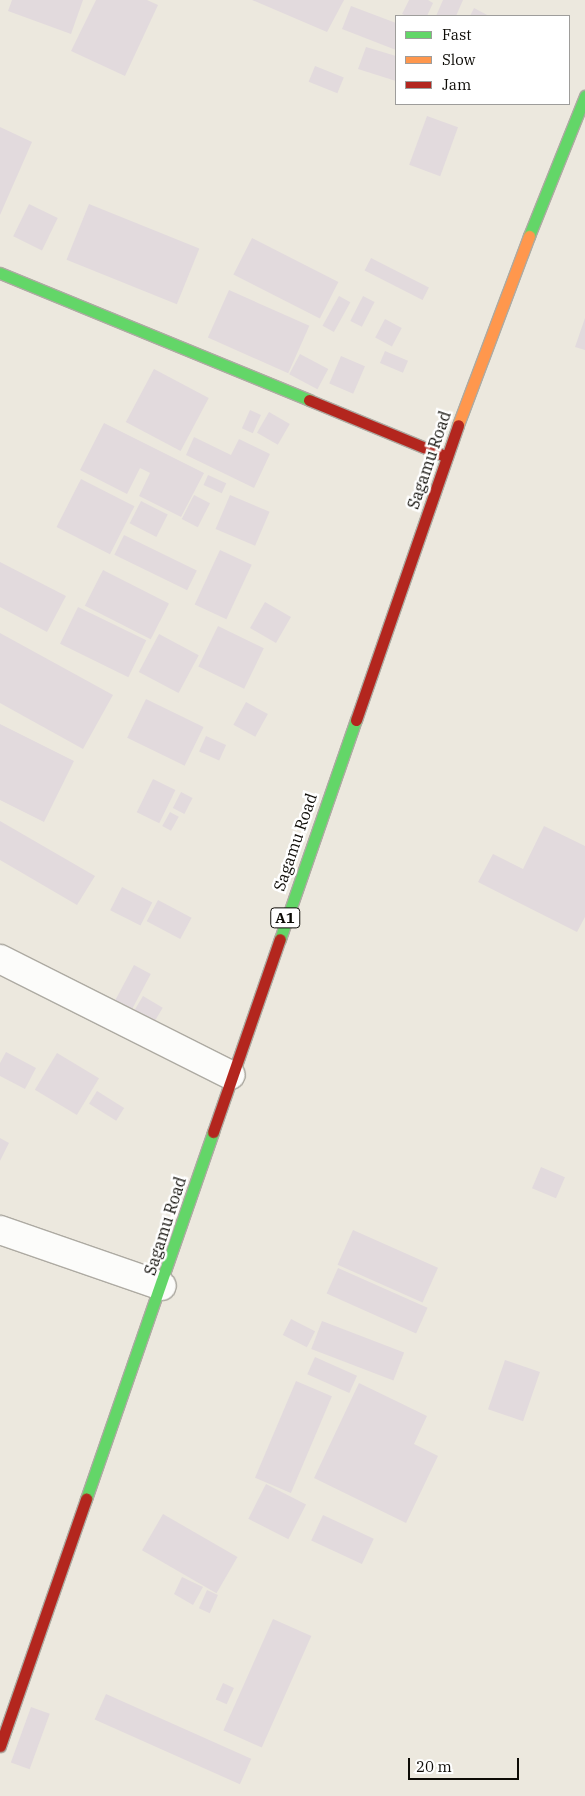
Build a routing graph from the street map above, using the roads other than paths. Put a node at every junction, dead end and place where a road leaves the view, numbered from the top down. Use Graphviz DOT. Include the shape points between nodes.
graph roads {
  1 [pos="585,96"];
  2 [pos="0,273"];
  3 [pos="447,457"];
  4 [pos="0,959"];
  5 [pos="231,1075"];
  6 [pos="0,1230"];
  7 [pos="162,1286"];
  8 [pos="0,1746"];
  1 -- 3 [label="main road, Sagamu Road / A1" via="488,339"];
  2 -- 3 [label="main road"];
  3 -- 5 [label="main road, Sagamu Road / A1"];
  4 -- 5 [label="street"];
  5 -- 7 [label="main road, Sagamu Road / A1"];
  6 -- 7 [label="street"];
  7 -- 8 [label="main road, Sagamu Road / A1"];
}
